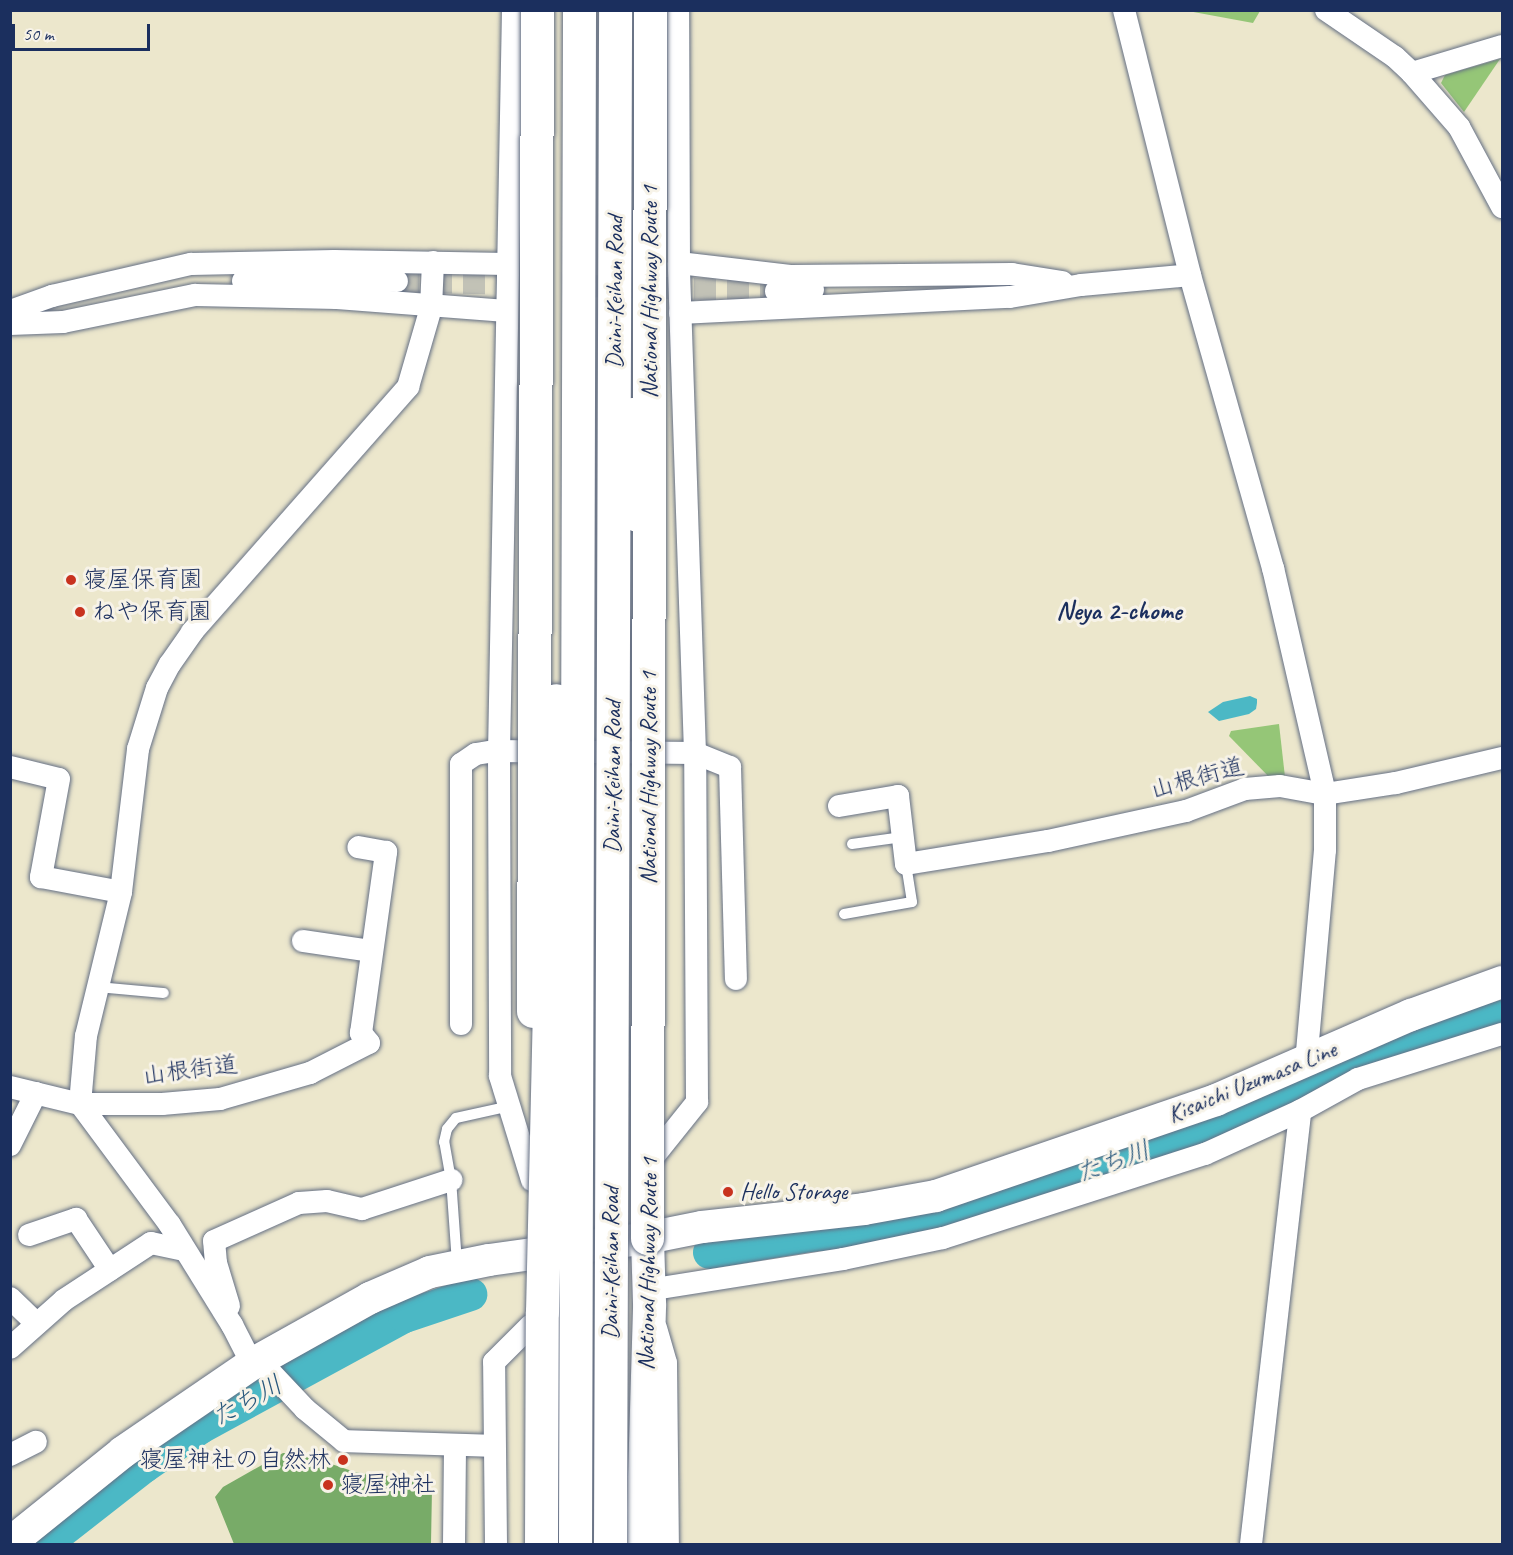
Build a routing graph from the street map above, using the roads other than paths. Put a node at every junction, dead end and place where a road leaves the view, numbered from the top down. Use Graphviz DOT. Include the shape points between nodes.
graph roads {
  1 [pos="513,10"];
  2 [pos="537,10"];
  3 [pos="579,10"];
  4 [pos="615,10"];
  5 [pos="650,10"];
  6 [pos="1124,10"];
  7 [pos="1326,10"];
  8 [pos="676,16"];
  9 [pos="1503,46"];
  10 [pos="1412,73"];
  11 [pos="1503,207"];
  12 [pos="616,242"];
  13 [pos="579,246"];
  14 [pos="433,262"];
  15 [pos="679,263"];
  16 [pos="508,264"];
  17 [pos="1190,275"];
  18 [pos="397,281"];
  19 [pos="1082,285"];
  20 [pos="776,291"];
  21 [pos="430,308"];
  22 [pos="10,311"];
  23 [pos="507,311"];
  24 [pos="680,313"];
  25 [pos="10,318"];
  26 [pos="10,324"];
  27 [pos="499,752"];
  28 [pos="695,753"];
  29 [pos="1503,758"];
  30 [pos="10,767"];
  31 [pos="1325,794"];
  32 [pos="839,806"];
  33 [pos="903,837"];
  34 [pos="852,844"];
  35 [pos="358,847"];
  36 [pos="906,864"];
  37 [pos="121,892"];
  38 [pos="844,914"];
  39 [pos="303,941"];
  40 [pos="371,951"];
  41 [pos="736,979"];
  42 [pos="1503,982"];
  43 [pos="97,987"];
  44 [pos="164,993"];
  45 [pos="461,1024"];
  46 [pos="1503,1034"];
  47 [pos="1306,1061"];
  48 [pos="10,1087"];
  49 [pos="36,1094"];
  50 [pos="80,1104"];
  51 [pos="510,1106"];
  52 [pos="1300,1111"];
  53 [pos="10,1145"];
  54 [pos="649,1162"];
  55 [pos="451,1180"];
  56 [pos="532,1180"];
  57 [pos="29,1235"];
  58 [pos="647,1238"];
  59 [pos="185,1250"];
  60 [pos="531,1255"];
  61 [pos="458,1266"];
  62 [pos="110,1270"];
  63 [pos="649,1297"];
  64 [pos="10,1298"];
  65 [pos="37,1324"];
  66 [pos="232,1325"];
  67 [pos="530,1326"];
  68 [pos="10,1348"];
  69 [pos="256,1362"];
  70 [pos="36,1442"];
  71 [pos="455,1445"];
  72 [pos="494,1446"];
  73 [pos="10,1455"];
  74 [pos="10,1543"];
  75 [pos="454,1545"];
  76 [pos="496,1545"];
  77 [pos="532,1545"];
  78 [pos="541,1545"];
  79 [pos="575,1545"];
  80 [pos="610,1545"];
  81 [pos="627,1545"];
  82 [pos="642,1545"];
  83 [pos="668,1545"];
  84 [pos="1251,1545"];
  1 -- 16 [label="street"];
  2 -- 56 [label="highway, bridge"];
  3 -- 13 [label="highway, Daini-Keihan Road, bridge"];
  4 -- 12 [label="highway, Daini-Keihan Road, bridge"];
  5 -- 54 [label="highway, National Highway Route 1, bridge"];
  6 -- 17 [label="street"];
  7 -- 10 [label="street"];
  8 -- 15 [label="street"];
  9 -- 10 [label="street"];
  10 -- 11 [label="street" via="1459,127"];
  12 -- 80 [label="highway, Daini-Keihan Road, bridge"];
  12 -- 81 [label="highway, bridge" via="638,459 633,924 623,1307"];
  13 -- 78 [label="highway, bridge" via="560,508 542,1312"];
  13 -- 79 [label="highway, Daini-Keihan Road, bridge"];
  14 -- 16 [label="street"];
  14 -- 21 [label="street"];
  14 -- 22 [label="street" via="191,264"];
  15 -- 19 [label="street" via="792,276 1012,274"];
  15 -- 24 [label="street"];
  16 -- 23 [label="street"];
  17 -- 19 [label="street"];
  17 -- 31 [label="street" via="1273,568"];
  18 -- 25 [label="street" via="337,278 191,283"];
  19 -- 20 [label="street"];
  19 -- 24 [label="street" via="1010,297"];
  21 -- 23 [label="street"];
  21 -- 26 [label="street" via="337,298 195,295 63,322"];
  21 -- 37 [label="street" via="408,387 192,632 157,688 138,749"];
  23 -- 27 [label="street"];
  24 -- 28 [label="street"];
  27 -- 28 [label="street"];
  27 -- 45 [label="street" via="476,754 460,764"];
  27 -- 51 [label="street" via="500,1076"];
  28 -- 41 [label="street" via="730,767"];
  28 -- 54 [label="street" via="697,1102"];
  29 -- 31 [label="street, 山根街道" via="1396,783"];
  30 -- 37 [label="street" via="59,779 41,877"];
  31 -- 36 [label="street, 山根街道" via="1280,786 1245,789 1186,811 1048,842"];
  31 -- 47 [label="street" via="1325,850"];
  32 -- 33 [label="street" via="898,796"];
  33 -- 34 [label="lane"];
  33 -- 36 [label="street"];
  35 -- 40 [label="street" via="386,852"];
  36 -- 38 [label="lane" via="912,902"];
  37 -- 43 [label="street"];
  39 -- 40 [label="street"];
  40 -- 50 [label="street, 山根街道" via="361,1033 369,1043 310,1072 220,1099"];
  42 -- 47 [label="main road, Kisaichi Uzumasa Line" via="1411,1015"];
  43 -- 44 [label="lane"];
  43 -- 50 [label="street" via="86,1036"];
  46 -- 52 [label="street" via="1358,1079"];
  47 -- 58 [label="main road, Kisaichi Uzumasa Line" via="1173,1115 936,1196"];
  48 -- 49 [label="street, 山根街道"];
  49 -- 50 [label="street, 山根街道"];
  49 -- 53 [label="street"];
  50 -- 59 [label="street"];
  51 -- 55 [label="lane" via="456,1118 447,1129 444,1142"];
  51 -- 56 [label="street"];
  52 -- 63 [label="street" via="1205,1154 943,1238"];
  52 -- 84 [label="street"];
  54 -- 58 [label="highway, National Highway Route 1, bridge"];
  55 -- 61 [label="lane"];
  55 -- 66 [label="street" via="362,1209 327,1201 299,1203 214,1240"];
  56 -- 60 [label="highway"];
  57 -- 62 [label="street" via="76,1220"];
  58 -- 60 [label="main road, Kisaichi Uzumasa Line"];
  58 -- 63 [label="highway, National Highway Route 1"];
  59 -- 62 [label="street" via="151,1243"];
  59 -- 66 [label="street"];
  60 -- 61 [label="main road, Kisaichi Uzumasa Line"];
  60 -- 67 [label="highway"];
  61 -- 69 [label="main road, Kisaichi Uzumasa Line" via="430,1272 370,1298"];
  62 -- 65 [label="street" via="64,1300"];
  63 -- 82 [label="highway, National Highway Route 1"];
  63 -- 83 [label="street" via="666,1363"];
  64 -- 65 [label="street"];
  65 -- 68 [label="street"];
  66 -- 69 [label="street"];
  67 -- 72 [label="street" via="494,1362"];
  67 -- 77 [label="highway"];
  69 -- 71 [label="street" via="344,1441"];
  69 -- 74 [label="main road, Kisaichi Uzumasa Line" via="123,1452"];
  70 -- 73 [label="street"];
  71 -- 72 [label="street"];
  71 -- 75 [label="street"];
  72 -- 76 [label="street"];
}
